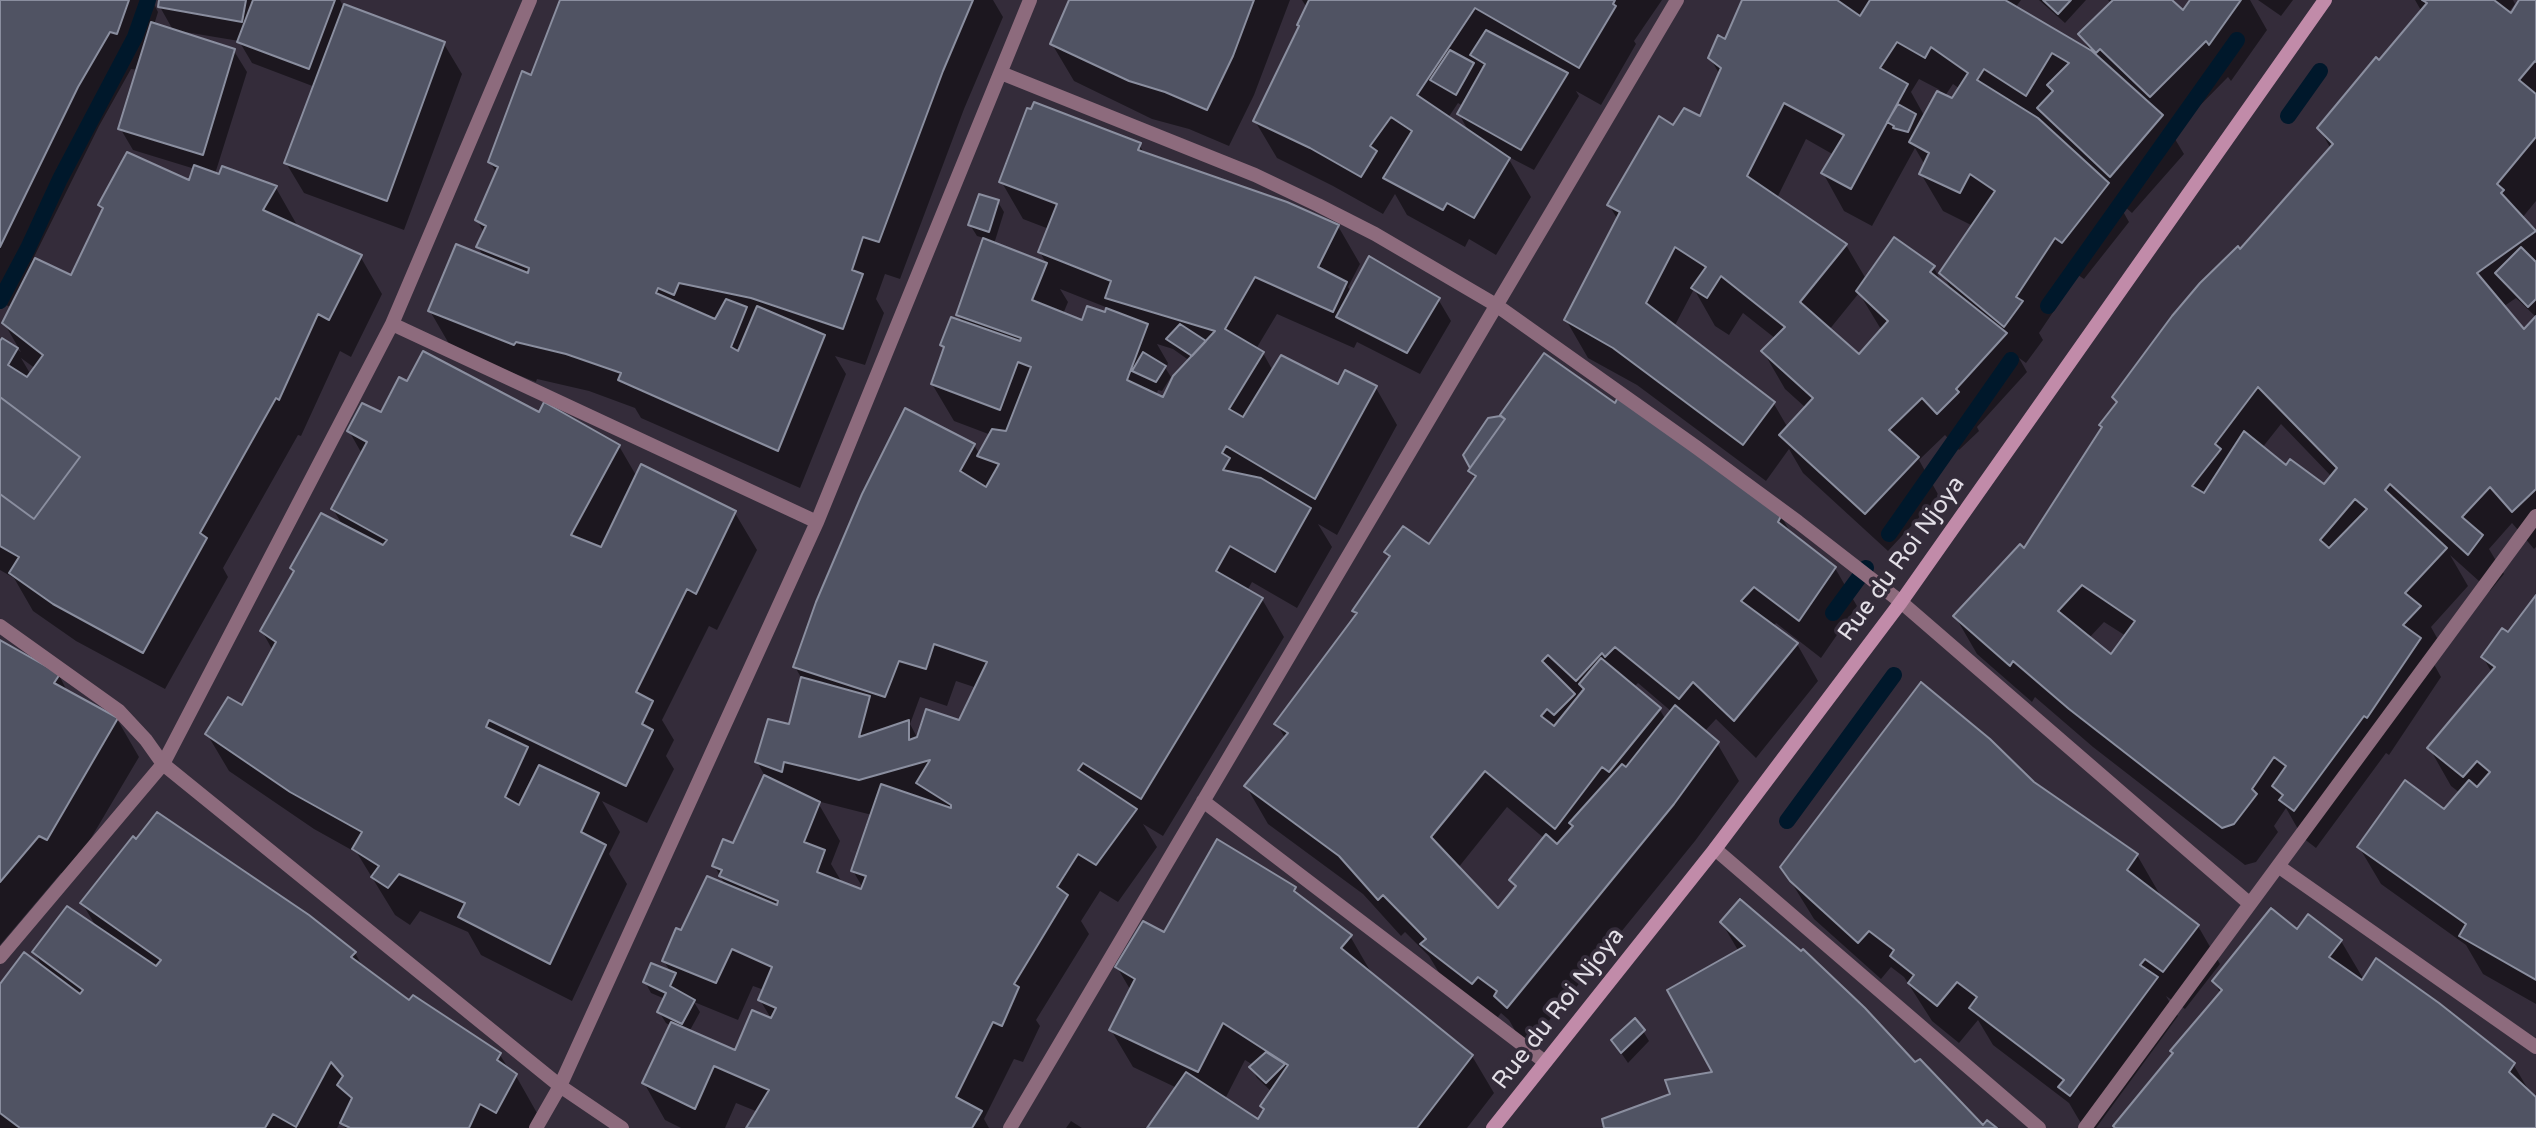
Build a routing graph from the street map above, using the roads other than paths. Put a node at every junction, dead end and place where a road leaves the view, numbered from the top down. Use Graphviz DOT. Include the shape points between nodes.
graph roads {
  1 [pos="530,0"];
  2 [pos="1030,0"];
  3 [pos="1677,0"];
  4 [pos="2325,0"];
  5 [pos="1001,73"];
  6 [pos="1496,305"];
  7 [pos="392,324"];
  8 [pos="2536,516"];
  9 [pos="817,522"];
  10 [pos="1901,602"];
  11 [pos="0,626"];
  12 [pos="163,764"];
  13 [pos="1203,802"];
  14 [pos="1715,849"];
  15 [pos="2278,866"];
  16 [pos="2250,904"];
  17 [pos="0,957"];
  18 [pos="2536,1047"];
  19 [pos="1545,1062"];
  20 [pos="560,1086"];
  21 [pos="536,1128"];
  22 [pos="622,1128"];
  23 [pos="1010,1128"];
  24 [pos="1493,1128"];
  25 [pos="2039,1128"];
  26 [pos="2085,1128"];
  1 -- 7 [label="street"];
  2 -- 5 [label="street"];
  3 -- 6 [label="street"];
  4 -- 10 [label="main road, Rue du Roi Njoya"];
  5 -- 6 [label="street" via="1280,187 1375,234"];
  5 -- 9 [label="street"];
  6 -- 10 [label="street" via="1706,454"];
  6 -- 13 [label="street"];
  7 -- 9 [label="street"];
  7 -- 12 [label="street"];
  8 -- 15 [label="street"];
  9 -- 20 [label="street"];
  10 -- 14 [label="main road, Rue du Roi Njoya"];
  10 -- 16 [label="street"];
  11 -- 12 [label="street" via="119,711"];
  12 -- 17 [label="street"];
  12 -- 20 [label="street"];
  13 -- 19 [label="street"];
  13 -- 23 [label="street"];
  14 -- 19 [label="main road, Rue du Roi Njoya"];
  14 -- 25 [label="street"];
  15 -- 16 [label="street"];
  15 -- 18 [label="street"];
  16 -- 26 [label="street"];
  19 -- 24 [label="main road, Rue du Roi Njoya"];
  20 -- 21 [label="street"];
  20 -- 22 [label="street"];
}
